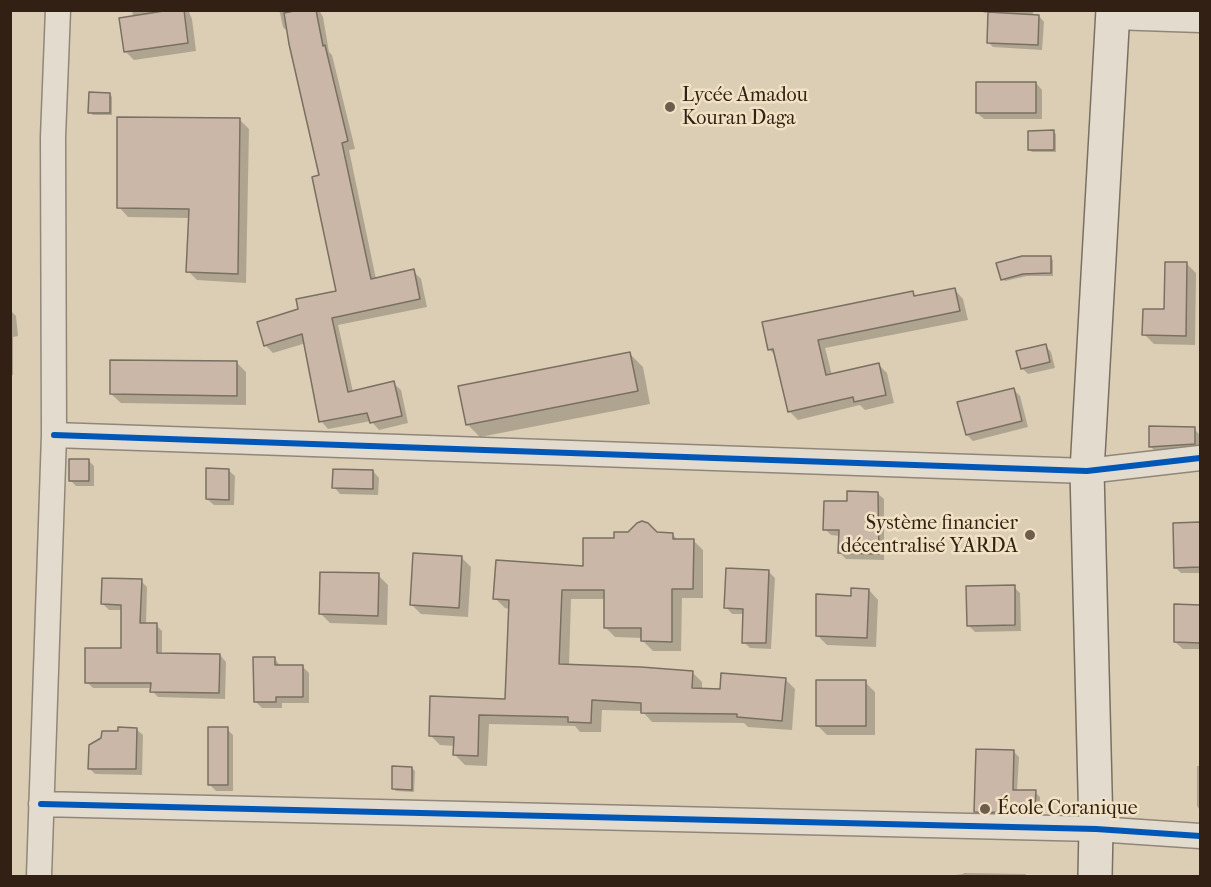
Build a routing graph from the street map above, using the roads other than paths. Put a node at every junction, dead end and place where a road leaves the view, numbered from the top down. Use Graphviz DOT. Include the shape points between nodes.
graph roads {
  1 [pos="58,10"];
  2 [pos="1113,14"];
  3 [pos="1200,20"];
  4 [pos="54,435"];
  5 [pos="1200,458"];
  6 [pos="1087,471"];
  7 [pos="41,804"];
  8 [pos="1096,829"];
  9 [pos="1200,836"];
  10 [pos="39,876"];
  11 [pos="1095,876"];
  1 -- 4 [label="street" via="53,137"];
  2 -- 3 [label="street"];
  2 -- 6 [label="street"];
  4 -- 6 [label="street"];
  4 -- 7 [label="street"];
  5 -- 6 [label="street"];
  6 -- 8 [label="street"];
  7 -- 8 [label="street"];
  7 -- 10 [label="street"];
  8 -- 9 [label="street"];
  8 -- 11 [label="street"];
}
